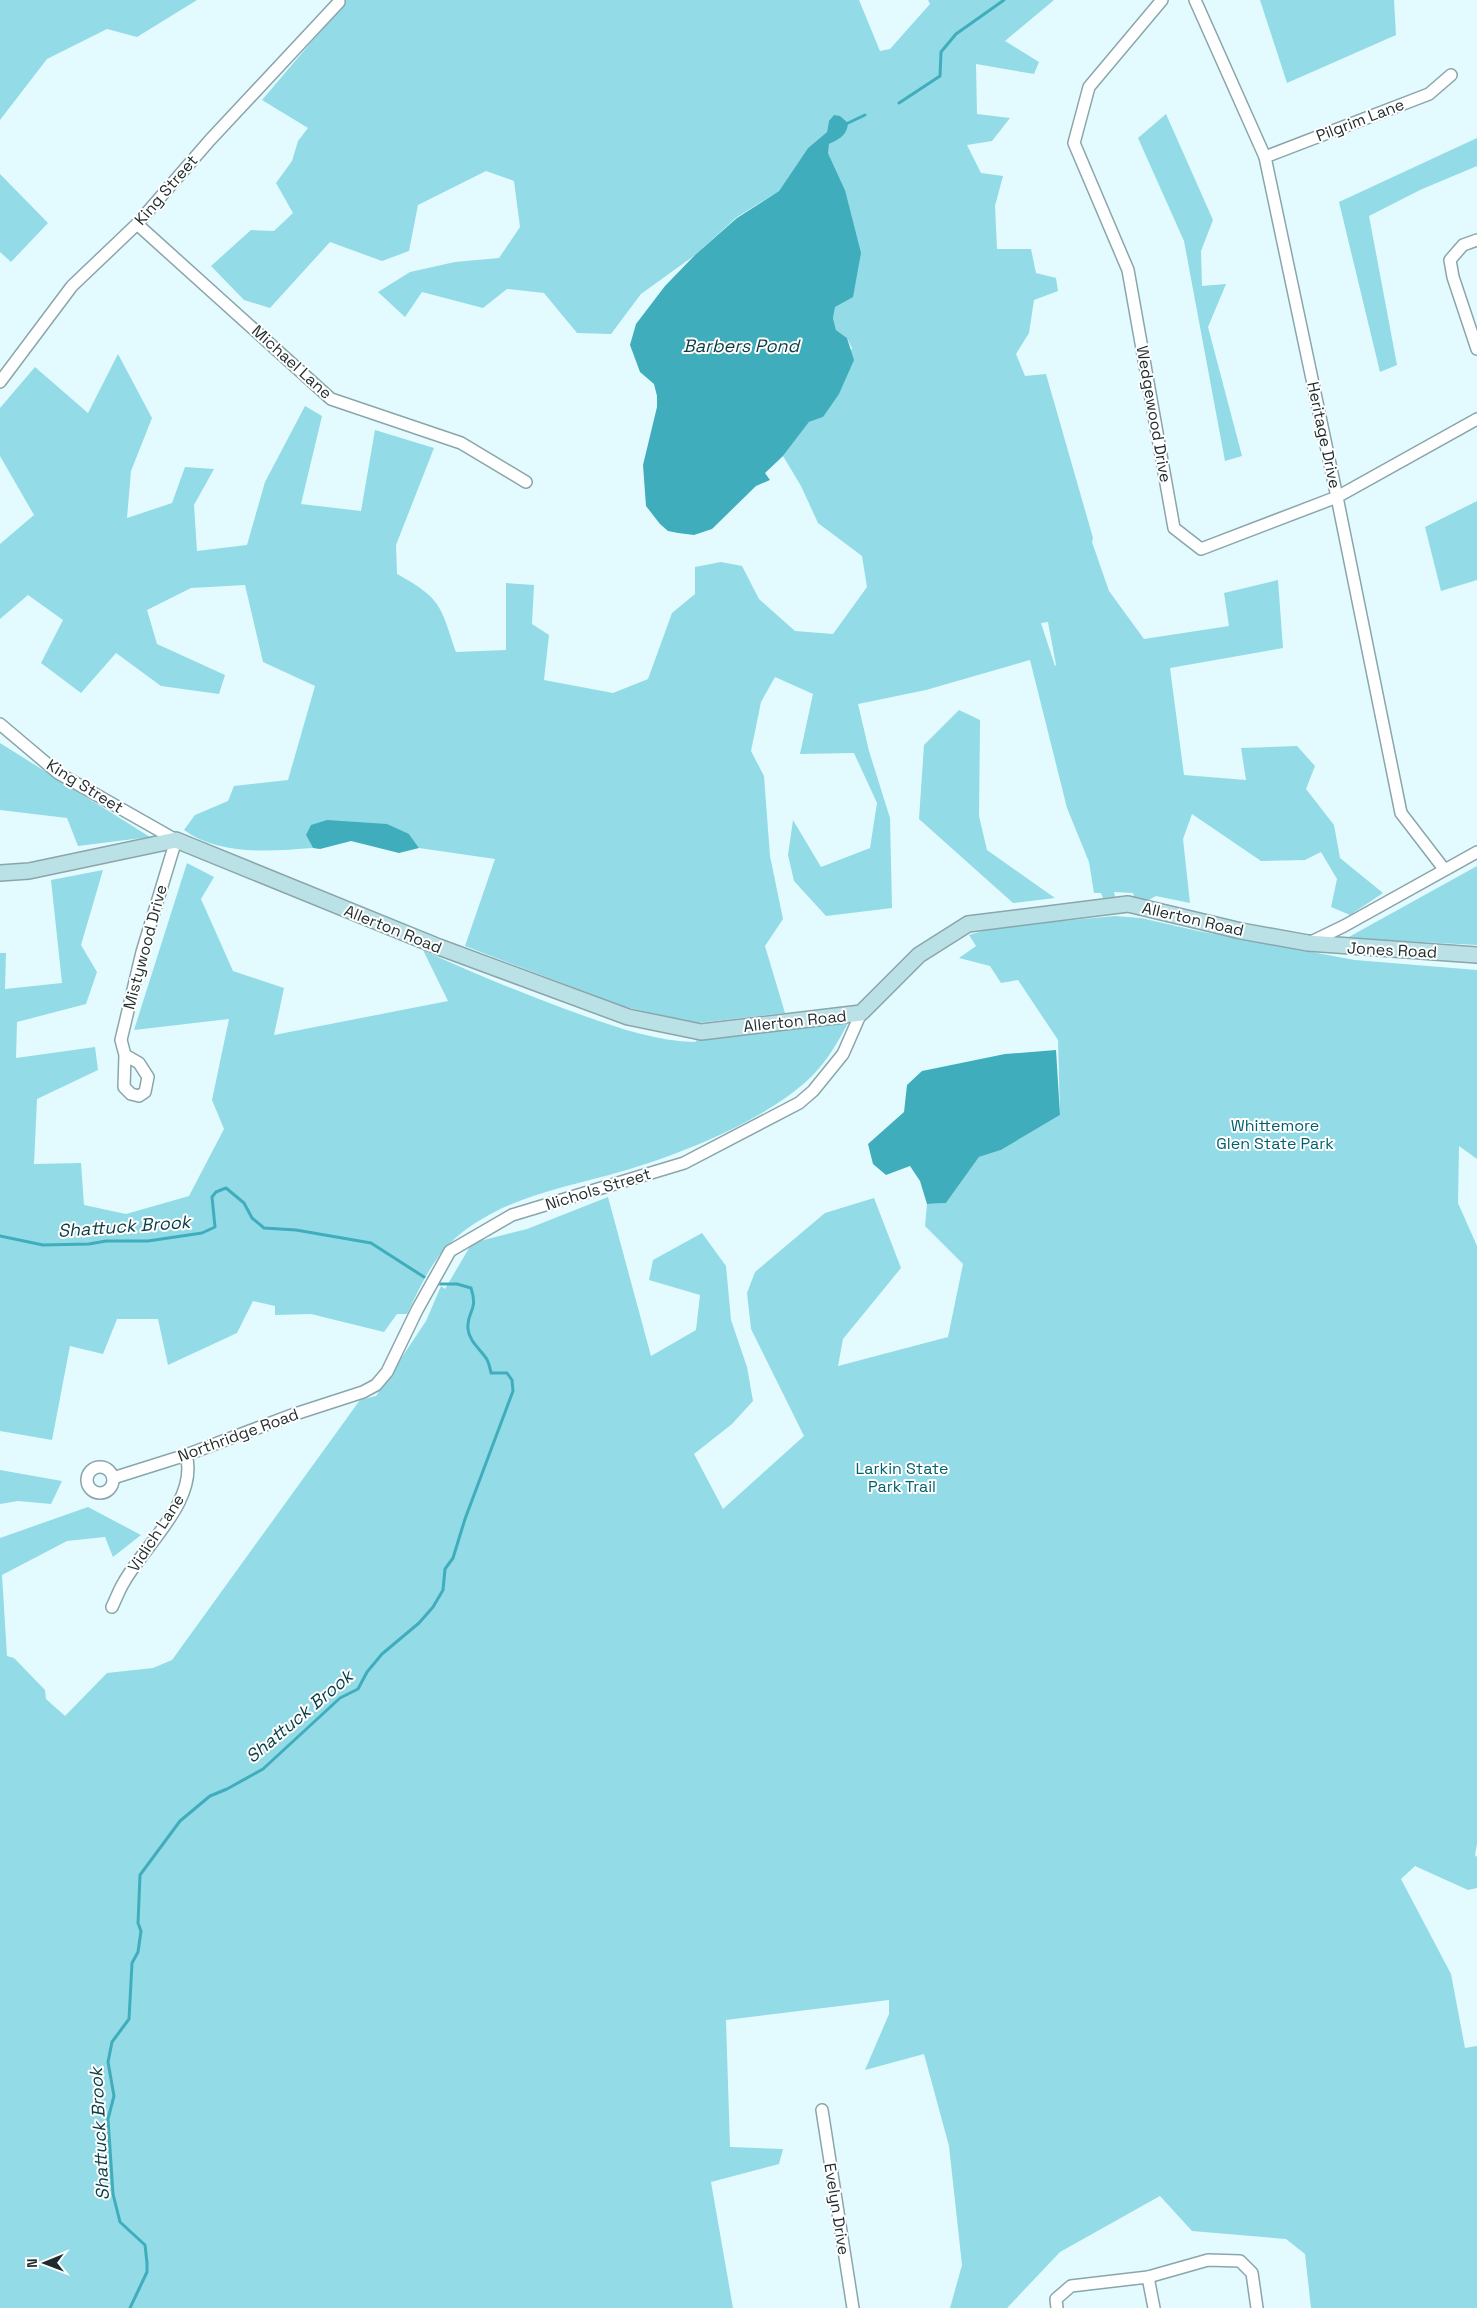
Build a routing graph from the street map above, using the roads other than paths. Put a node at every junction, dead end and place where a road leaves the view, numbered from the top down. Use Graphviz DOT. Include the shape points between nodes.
graph roads {
  1 [pos="1162,0"];
  2 [pos="1195,0"];
  3 [pos="339,2"];
  4 [pos="1451,75"];
  5 [pos="1264,158"];
  6 [pos="137,224"];
  7 [pos="1477,240"];
  8 [pos="1477,349"];
  9 [pos="0,382"];
  10 [pos="1477,418"];
  11 [pos="526,482"];
  12 [pos="1337,497"];
  13 [pos="0,724"];
  14 [pos="176,840"];
  15 [pos="1477,852"];
  16 [pos="1444,869"];
  17 [pos="0,873"];
  18 [pos="1308,943"];
  19 [pos="1477,955"];
  20 [pos="861,1013"];
  21 [pos="126,1055"];
  22 [pos="363,1392"];
  23 [pos="186,1455"];
  24 [pos="114,1478"];
  25 [pos="112,1607"];
  26 [pos="822,2110"];
  27 [pos="1148,2277"];
  28 [pos="1057,2304"];
  29 [pos="853,2308"];
  30 [pos="1154,2308"];
  31 [pos="1257,2308"];
  1 -- 12 [label="street, Wedgewood Drive" via="1088,86 1074,143 1128,270 1174,528 1201,549"];
  2 -- 5 [label="street, Heritage Drive"];
  3 -- 6 [label="street, King Street" via="210,140"];
  4 -- 5 [label="street, Pilgrim Lane" via="1429,94"];
  5 -- 12 [label="street, Heritage Drive"];
  6 -- 9 [label="street, King Street" via="72,286"];
  6 -- 11 [label="street, Michael Lane" via="331,399 461,442"];
  7 -- 8 [label="street" via="1463,245 1450,260"];
  10 -- 12 [label="street, Wedgewood Drive"];
  12 -- 16 [label="street, Heritage Drive" via="1401,813"];
  13 -- 14 [label="street, King Street" via="58,773"];
  14 -- 17 [label="street" via="30,871"];
  14 -- 20 [label="street, Allerton Road" via="438,947 628,1017 701,1032"];
  14 -- 21 [label="street, Mistywood Drive" via="142,952 121,1040"];
  15 -- 16 [label="street"];
  16 -- 18 [label="street"];
  18 -- 19 [label="street, Jones Road"];
  18 -- 20 [label="street, Allerton Road" via="1128,904 968,924 920,955"];
  20 -- 22 [label="street, Nichols Street" via="843,1054 799,1103 684,1162 512,1215 450,1251 387,1372 376,1385"];
  22 -- 23 [label="street, Northridge Road"];
  23 -- 24 [label="street, Northridge Road"];
  23 -- 25 [label="street, Vidich Lane" via="189,1473 183,1497 124,1582"];
  26 -- 29 [label="street, Evelyn Drive"];
  27 -- 28 [label="street" via="1071,2286"];
  27 -- 30 [label="street"];
  27 -- 31 [label="street" via="1208,2260 1240,2261 1252,2273"];
}
